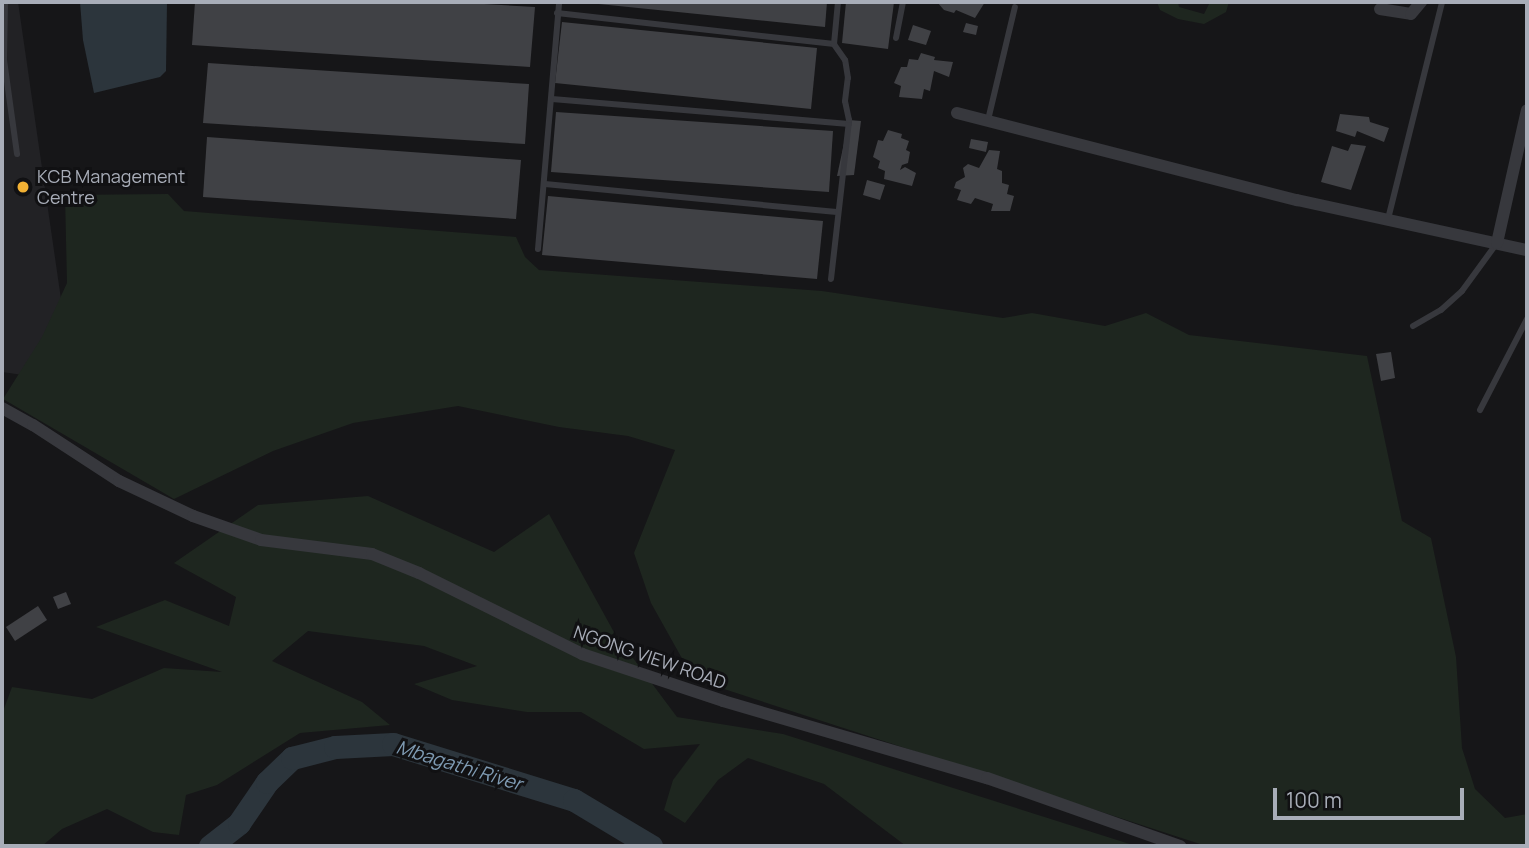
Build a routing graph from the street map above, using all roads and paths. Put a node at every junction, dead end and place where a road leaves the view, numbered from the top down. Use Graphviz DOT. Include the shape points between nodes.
graph roads {
  1 [pos="5,2"];
  2 [pos="559,2"];
  3 [pos="838,2"];
  4 [pos="903,2"];
  5 [pos="1421,2"];
  6 [pos="1442,2"];
  7 [pos="1015,7"];
  8 [pos="1380,9"];
  9 [pos="557,13"];
  10 [pos="896,38"];
  11 [pos="834,44"];
  12 [pos="552,99"];
  13 [pos="1527,110"];
  14 [pos="957,113"];
  15 [pos="988,120"];
  16 [pos="849,124"];
  17 [pos="17,154"];
  18 [pos="545,184"];
  19 [pos="837,212"];
  20 [pos="1388,219"];
  21 [pos="1497,243"];
  22 [pos="538,249"];
  23 [pos="1527,250"];
  24 [pos="831,279"];
  25 [pos="1527,319"];
  26 [pos="1413,326"];
  27 [pos="2,408"];
  28 [pos="1480,410"];
  29 [pos="1180,846"];
  1 -- 17 [label="lane" via="4,60"];
  2 -- 9 [label="lane"];
  3 -- 11 [label="lane"];
  4 -- 10 [label="lane"];
  5 -- 8 [label="street" via="1411,14"];
  6 -- 20 [label="lane"];
  7 -- 15 [label="lane"];
  9 -- 11 [label="lane"];
  9 -- 12 [label="lane"];
  11 -- 16 [label="lane" via="845,60"];
  12 -- 16 [label="lane"];
  12 -- 18 [label="lane"];
  13 -- 21 [label="street"];
  14 -- 15 [label="street"];
  15 -- 20 [label="street"];
  16 -- 19 [label="lane"];
  18 -- 19 [label="lane"];
  18 -- 22 [label="lane"];
  19 -- 24 [label="lane"];
  20 -- 21 [label="street"];
  21 -- 23 [label="street"];
  21 -- 26 [label="lane" via="1462,290 1441,310"];
  25 -- 28 [label="lane"];
  27 -- 29 [label="street, NGONG VIEW ROAD" via="119,481 193,516 261,540 372,554 582,654 723,701 987,778"];
}
